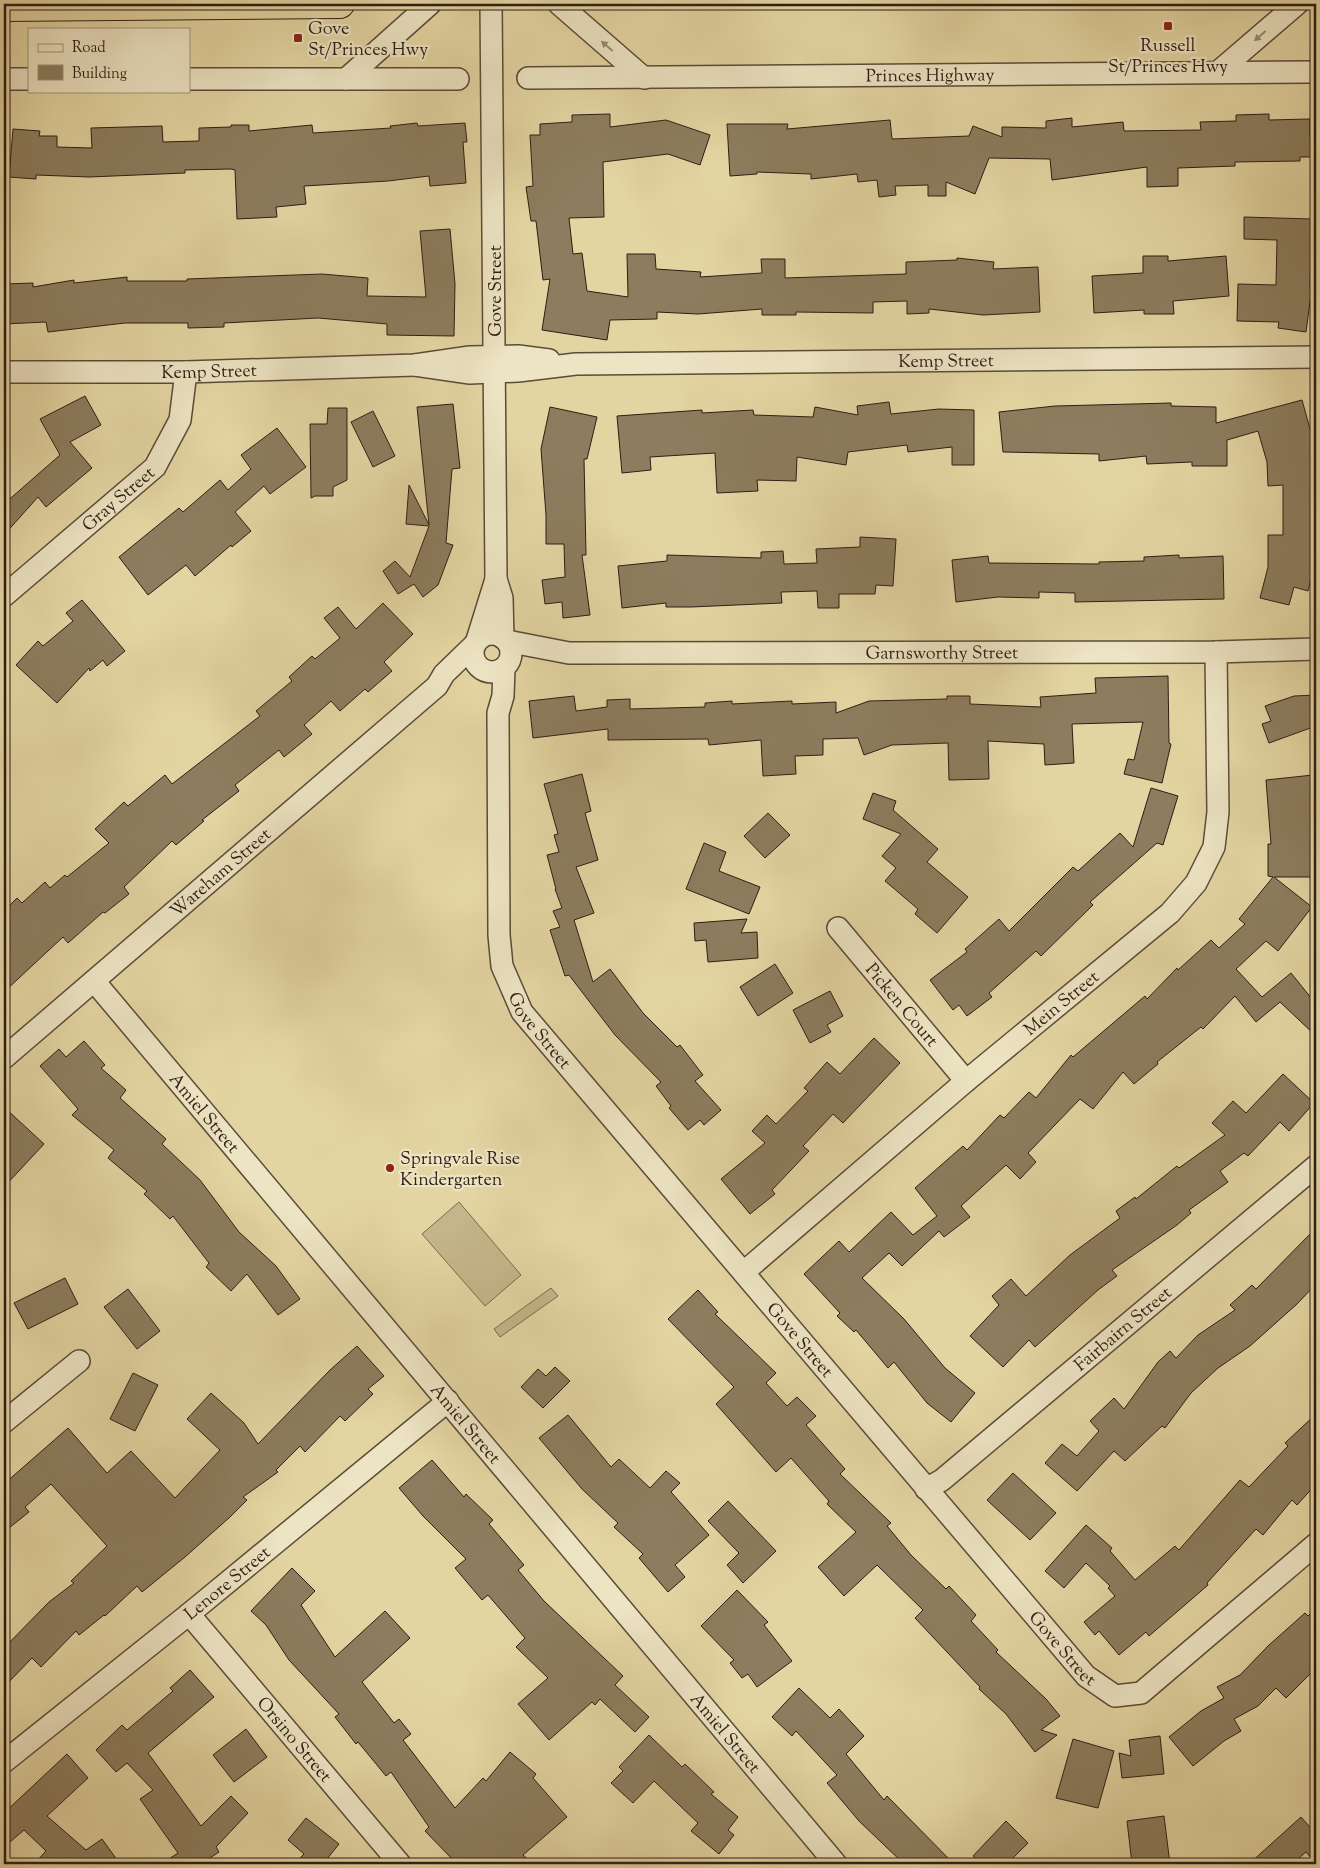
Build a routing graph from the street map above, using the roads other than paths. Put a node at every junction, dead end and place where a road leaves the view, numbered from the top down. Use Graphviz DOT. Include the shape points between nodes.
graph roads {
  1 [pos="340,4"];
  2 [pos="430,4"];
  3 [pos="491,4"];
  4 [pos="559,4"];
  5 [pos="1297,4"];
  6 [pos="4,7"];
  7 [pos="1218,72"];
  8 [pos="1316,72"];
  9 [pos="458,78"];
  10 [pos="528,78"];
  11 [pos="644,78"];
  12 [pos="4,79"];
  13 [pos="28,79"];
  14 [pos="190,79"];
  15 [pos="346,79"];
  16 [pos="1316,357"];
  17 [pos="495,364"];
  18 [pos="4,372"];
  19 [pos="186,372"];
  20 [pos="496,579"];
  21 [pos="4,596"];
  22 [pos="505,639"];
  23 [pos="476,642"];
  24 [pos="1316,649"];
  25 [pos="1216,652"];
  26 [pos="569,653"];
  27 [pos="494,669"];
  28 [pos="437,686"];
  29 [pos="838,928"];
  30 [pos="94,982"];
  31 [pos="4,1058"];
  32 [pos="966,1081"];
  33 [pos="1316,1166"];
  34 [pos="744,1272"];
  35 [pos="79,1361"];
  36 [pos="448,1401"];
  37 [pos="4,1422"];
  38 [pos="926,1489"];
  39 [pos="1316,1544"];
  40 [pos="189,1614"];
  41 [pos="4,1762"];
  42 [pos="400,1864"];
  43 [pos="836,1864"];
  1 -- 6 [label="highway"];
  2 -- 15 [label="street"];
  3 -- 17 [label="street, Gove Street"];
  11 -- 4 [label="street, one-way"];
  5 -- 7 [label="street, one-way"];
  7 -- 8 [label="street, Princes Highway"];
  7 -- 11 [label="street, Princes Highway"];
  9 -- 15 [label="street"];
  10 -- 11 [label="street, Princes Highway"];
  12 -- 13 [label="street"];
  14 -- 15 [label="street"];
  16 -- 17 [label="street, Kemp Street" via="576,364 518,356"];
  17 -- 19 [label="street, Kemp Street" via="470,372 415,366"];
  17 -- 20 [label="street, Gove Street"];
  18 -- 19 [label="street, Kemp Street"];
  19 -- 21 [label="street, Gray Street" via="180,420 155,468"];
  20 -- 22 [label="street, Gove Street" via="502,598"];
  20 -- 23 [label="street, Gove Street"];
  22 -- 23 [label="street" via="493,634"];
  22 -- 26 [label="street, Garnsworthy Street"];
  22 -- 27 [label="street" via="511,654"];
  23 -- 27 [label="street" via="474,659"];
  23 -- 28 [label="street, Wareham Street" via="444,674"];
  24 -- 25 [label="street, Garnsworthy Street"];
  25 -- 26 [label="street, Garnsworthy Street"];
  25 -- 32 [label="street, Mein Street" via="1218,812 1214,847 1196,883 1170,914"];
  26 -- 27 [label="street, Garnsworthy Street"];
  27 -- 28 [label="street, Wareham Street" via="468,672"];
  27 -- 34 [label="street, Gove Street" via="504,696 498,713 499,935 504,973 522,1012"];
  28 -- 30 [label="street, Wareham Street"];
  29 -- 32 [label="street, Picken Court"];
  30 -- 31 [label="street, Wareham Street"];
  30 -- 36 [label="street, Amiel Street"];
  32 -- 34 [label="street, Mein Street"];
  33 -- 38 [label="street, Fairbairn Street" via="942,1480"];
  34 -- 38 [label="street, Gove Street"];
  35 -- 37 [label="street"];
  36 -- 40 [label="street, Lenore Street"];
  36 -- 43 [label="street, Amiel Street"];
  38 -- 39 [label="street, Gove Street" via="1086,1676 1115,1696 1140,1694"];
  40 -- 41 [label="street, Lenore Street"];
  40 -- 42 [label="street, Orsino Street"];
}
